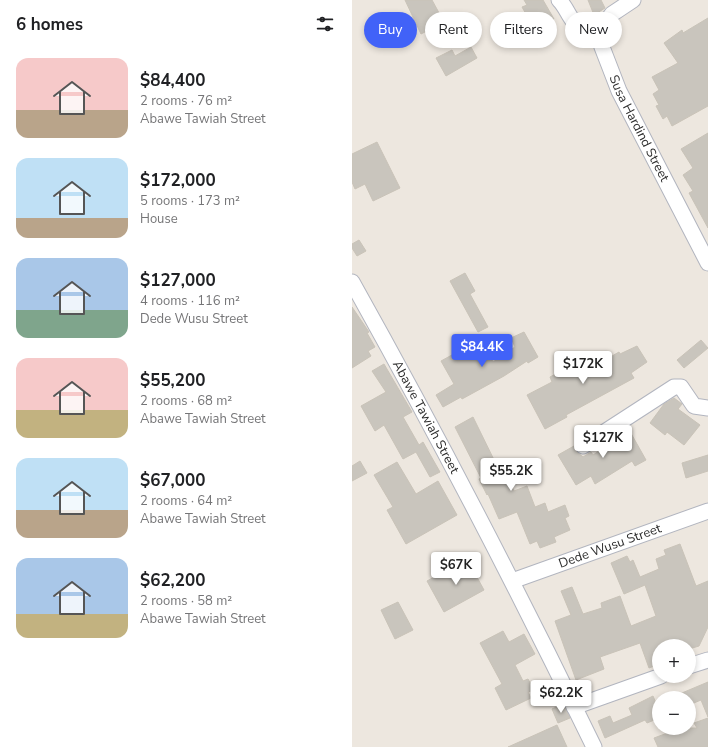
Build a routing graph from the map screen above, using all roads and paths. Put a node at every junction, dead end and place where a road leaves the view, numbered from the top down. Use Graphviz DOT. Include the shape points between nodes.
graph roads {
  1 [pos="559,0"];
  2 [pos="633,0"];
  3 [pos="569,12"];
  4 [pos="615,12"];
  5 [pos="603,48"];
  6 [pos="708,262"];
  7 [pos="352,282"];
  8 [pos="708,408"];
  9 [pos="583,446"];
  10 [pos="708,511"];
  11 [pos="512,582"];
  12 [pos="708,660"];
  13 [pos="696,664"];
  14 [pos="652,679"];
  15 [pos="574,707"];
  16 [pos="594,747"];
  1 -- 3 [label="street"];
  2 -- 4 [label="street"];
  5 -- 6 [label="street, Susa Hardind Street" via="619,91"];
  7 -- 11 [label="street, Abawe Tawiah Street"];
  8 -- 9 [label="street" via="694,406 681,387 674,387"];
  10 -- 11 [label="street, Dede Wusu Street"];
  11 -- 15 [label="street, Abawe Tawiah Street"];
  12 -- 13 [label="street"];
  14 -- 15 [label="street"];
  15 -- 16 [label="street, Abawe Tawiah Street"];
}
